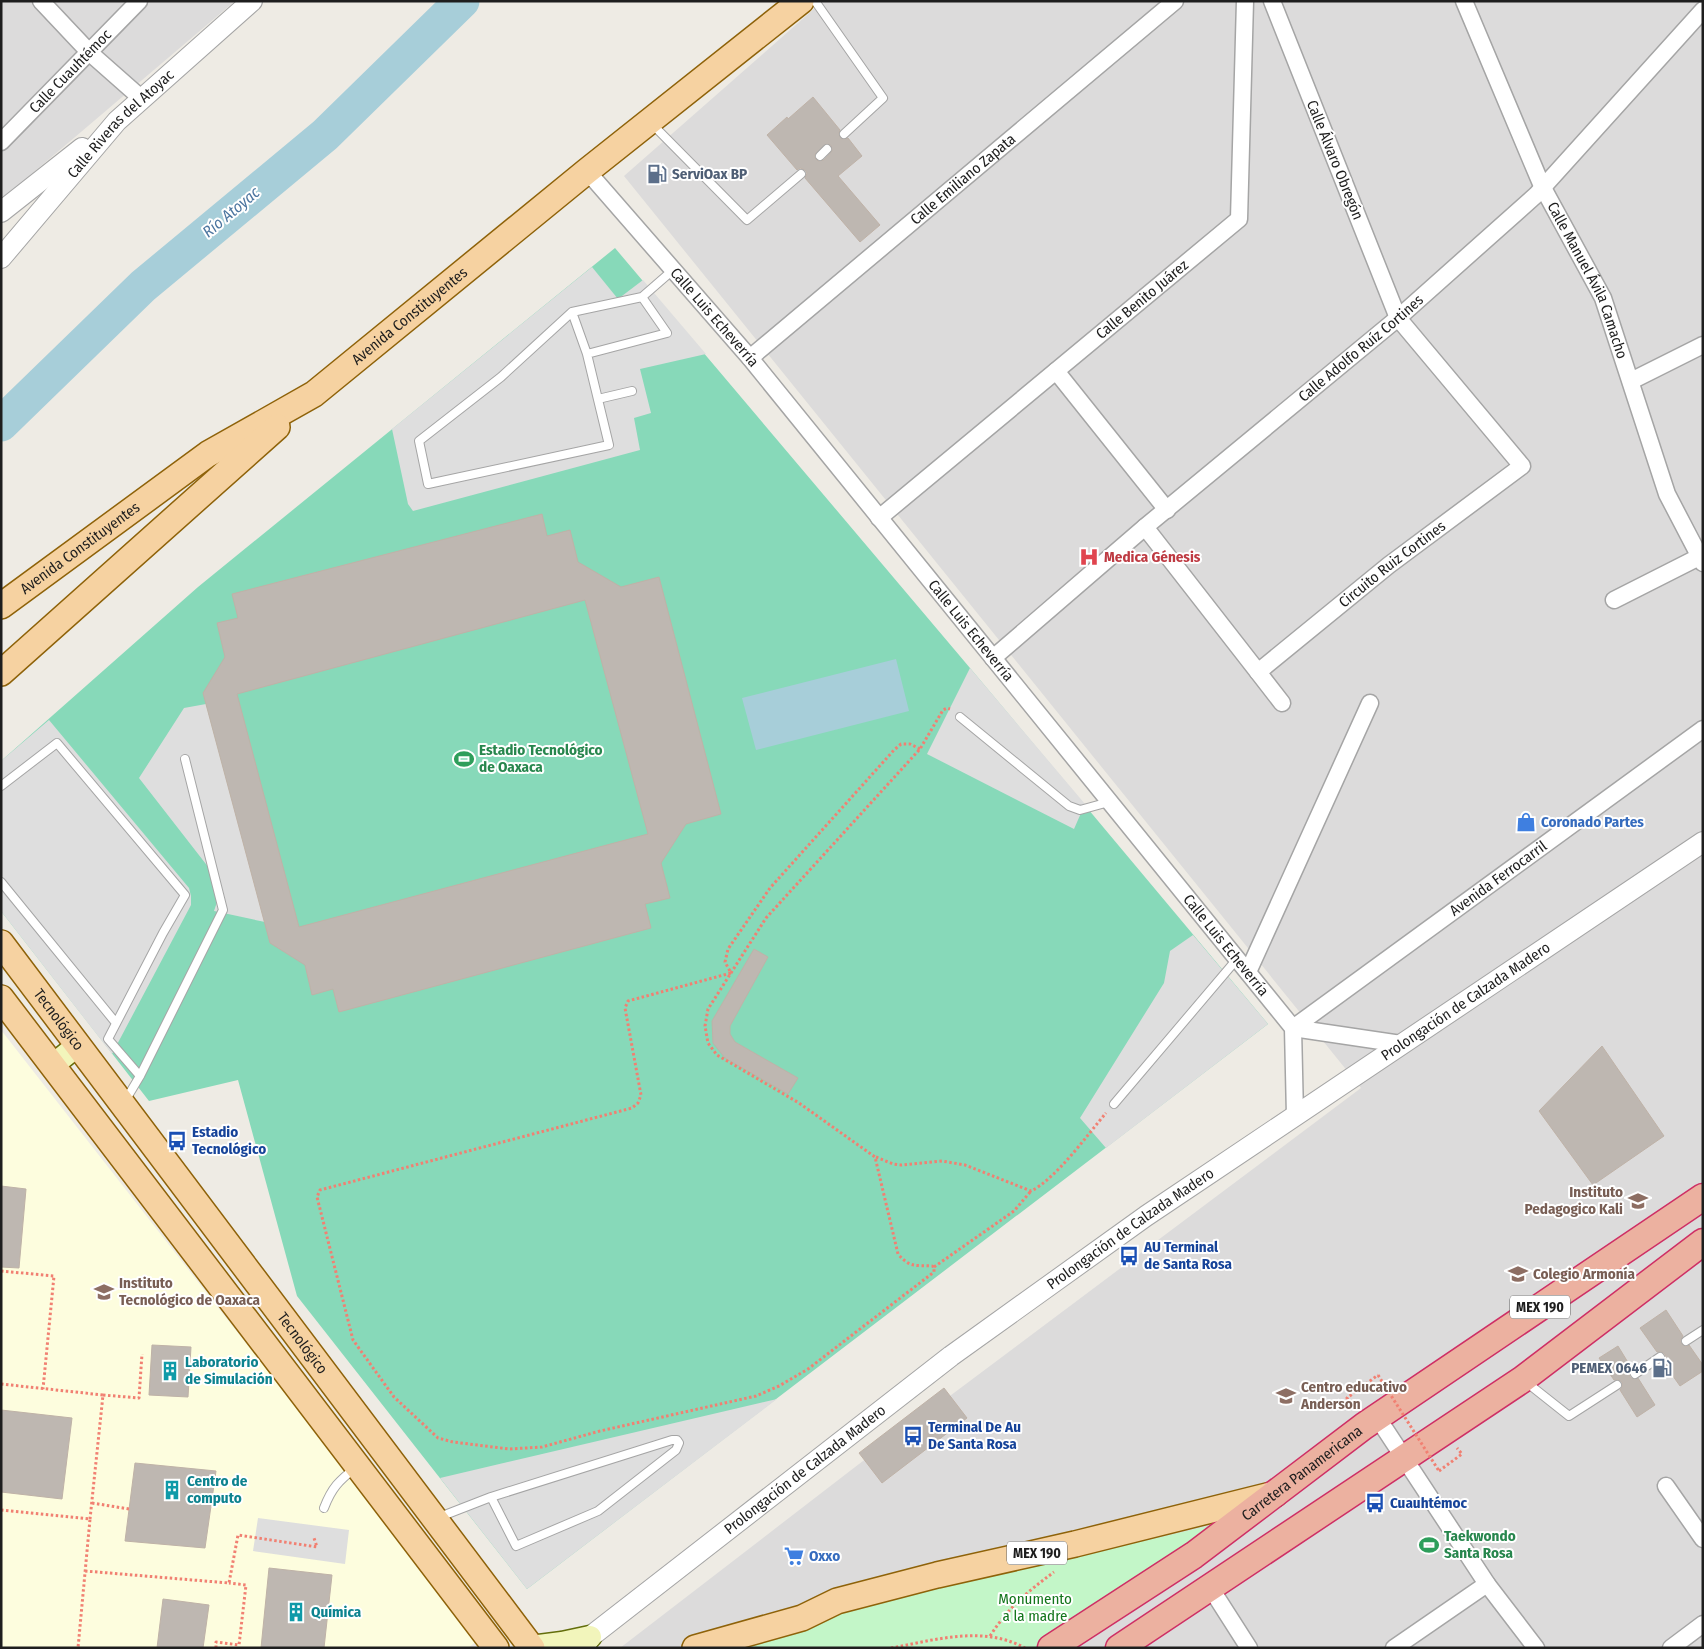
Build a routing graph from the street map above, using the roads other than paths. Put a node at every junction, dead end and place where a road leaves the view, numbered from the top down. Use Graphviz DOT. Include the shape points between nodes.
graph roads {
  1 [pos="40,1"];
  2 [pos="139,1"];
  3 [pos="252,1"];
  4 [pos="801,1"];
  5 [pos="815,1"];
  6 [pos="1175,1"];
  7 [pos="1245,1"];
  8 [pos="1272,1"];
  9 [pos="1464,1"];
  10 [pos="1703,10"];
  11 [pos="90,53"];
  12 [pos="141,98"];
  13 [pos="117,121"];
  14 [pos="649,121"];
  15 [pos="844,134"];
  16 [pos="1,142"];
  17 [pos="828,149"];
  18 [pos="820,156"];
  19 [pos="587,171"];
  20 [pos="801,174"];
  21 [pos="1542,186"];
  22 [pos="1,212"];
  23 [pos="1,258"];
  24 [pos="673,270"];
  25 [pos="642,297"];
  26 [pos="572,312"];
  27 [pos="1398,318"];
  28 [pos="1703,345"];
  29 [pos="587,354"];
  30 [pos="750,358"];
  31 [pos="1056,371"];
  32 [pos="1631,382"];
  33 [pos="632,391"];
  34 [pos="314,394"];
  35 [pos="598,400"];
  36 [pos="1167,510"];
  37 [pos="879,518"];
  38 [pos="1145,527"];
  39 [pos="1701,560"];
  40 [pos="1614,600"];
  41 [pos="1,606"];
  42 [pos="993,658"];
  43 [pos="1258,672"];
  44 [pos="1,673"];
  45 [pos="1282,703"];
  46 [pos="1370,703"];
  47 [pos="960,717"];
  48 [pos="1703,729"];
  49 [pos="185,760"];
  50 [pos="1,786"];
  51 [pos="1109,802"];
  52 [pos="1703,842"];
  53 [pos="1,882"];
  54 [pos="1,943"];
  55 [pos="1237,959"];
  56 [pos="1248,972"];
  57 [pos="1,998"];
  58 [pos="116,1023"];
  59 [pos="1294,1028"];
  60 [pos="1401,1044"];
  61 [pos="78,1045"];
  62 [pos="53,1065"];
  63 [pos="140,1076"];
  64 [pos="1114,1104"];
  65 [pos="123,1105"];
  66 [pos="1295,1116"];
  67 [pos="1703,1197"];
  68 [pos="1702,1245"];
  69 [pos="1703,1330"];
  70 [pos="1686,1340"];
  71 [pos="1660,1358"];
  72 [pos="1635,1374"];
  73 [pos="1523,1379"];
  74 [pos="330,1380"];
  75 [pos="1617,1385"];
  76 [pos="307,1398"];
  77 [pos="1377,1417"];
  78 [pos="1404,1458"];
  79 [pos="358,1465"];
  80 [pos="1666,1486"];
  81 [pos="1275,1494"];
  82 [pos="491,1497"];
  83 [pos="324,1508"];
  84 [pos="434,1519"];
  85 [pos="1703,1539"];
  86 [pos="1488,1584"];
  87 [pos="1210,1587"];
  88 [pos="1703,1624"];
  89 [pos="587,1642"];
  90 [pos="531,1647"];
  91 [pos="496,1648"];
  92 [pos="695,1648"];
  93 [pos="1051,1648"];
  94 [pos="1119,1648"];
  95 [pos="1249,1648"];
  96 [pos="1394,1648"];
  97 [pos="1536,1648"];
  98 [pos="1670,1648"];
  1 -- 11 [label="street"];
  2 -- 11 [label="street, Calle Cuauhtémoc"];
  3 -- 12 [label="street, Calle Riveras del Atoyac"];
  4 -- 14 [label="main road, Avenida Constituyentes"];
  5 -- 15 [label="lane" via="883,98"];
  6 -- 30 [label="street, Calle Emiliano Zapata"];
  7 -- 31 [label="street, Calle Benito Juárez" via="1239,218"];
  8 -- 27 [label="street, Calle Álvaro Obregón"];
  9 -- 21 [label="street, Calle Manuel Ávila Camacho"];
  10 -- 21 [label="street, Calle Adolfo Ruíz Cortines"];
  11 -- 12 [label="street"];
  11 -- 16 [label="street, Calle Cuauhtémoc"];
  12 -- 13 [label="street, Calle Riveras del Atoyac"];
  13 -- 22 [label="street"];
  13 -- 23 [label="street, Calle Riveras del Atoyac"];
  14 -- 19 [label="main road, Avenida Constituyentes"];
  14 -- 20 [label="lane" via="747,220"];
  17 -- 18 [label="lane"];
  19 -- 24 [label="street, Calle Luis Echeverría"];
  19 -- 34 [label="main road, Avenida Constituyentes"];
  21 -- 27 [label="street, Calle Adolfo Ruíz Cortines" via="1536,195"];
  21 -- 32 [label="street, Calle Manuel Ávila Camacho" via="1603,298"];
  24 -- 25 [label="lane"];
  24 -- 30 [label="street, Calle Luis Echeverría"];
  25 -- 26 [label="lane"];
  25 -- 29 [label="lane" via="667,333"];
  26 -- 29 [label="lane"];
  26 -- 35 [label="lane" via="501,377 419,441 428,484 609,445"];
  27 -- 36 [label="street, Calle Adolfo Ruíz Cortines"];
  27 -- 43 [label="street, Circuito Ruiz Cortines" via="1522,466 1389,564"];
  28 -- 32 [label="street"];
  29 -- 35 [label="lane"];
  30 -- 37 [label="street, Calle Luis Echeverría"];
  31 -- 36 [label="street"];
  31 -- 37 [label="street, Calle Benito Juárez"];
  32 -- 39 [label="street, Calle Manuel Ávila Camacho" via="1667,494"];
  33 -- 35 [label="lane"];
  34 -- 41 [label="main road, Avenida Constituyentes" via="208,454"];
  34 -- 44 [label="main road"];
  36 -- 38 [label="street, Calle Adolfo Ruíz Cortines"];
  37 -- 42 [label="street, Calle Luis Echeverría"];
  38 -- 42 [label="street, Calle Adolfo Ruíz Cortines"];
  38 -- 43 [label="street"];
  39 -- 40 [label="street"];
  42 -- 51 [label="street, Calle Luis Echeverría"];
  43 -- 45 [label="street"];
  46 -- 56 [label="street"];
  47 -- 51 [label="lane" via="1069,806 1080,810"];
  48 -- 59 [label="street, Avenida Ferrocarril"];
  49 -- 63 [label="lane" via="223,910"];
  50 -- 58 [label="lane" via="57,742 185,895"];
  51 -- 55 [label="street, Calle Luis Echeverría"];
  52 -- 60 [label="street, Prolongación de Calzada Madero"];
  53 -- 58 [label="lane"];
  54 -- 61 [label="main road, Tecnológico"];
  55 -- 56 [label="street, Calle Luis Echeverría"];
  55 -- 64 [label="lane"];
  56 -- 59 [label="street, Calle Luis Echeverría"];
  57 -- 62 [label="main road, Tecnológico"];
  58 -- 63 [label="lane" via="108,1039"];
  59 -- 60 [label="street"];
  59 -- 66 [label="street"];
  60 -- 66 [label="street, Prolongación de Calzada Madero"];
  61 -- 62 [label="main road"];
  61 -- 65 [label="main road, Tecnológico"];
  62 -- 76 [label="main road, Tecnológico"];
  63 -- 65 [label="lane"];
  65 -- 74 [label="main road, Tecnológico"];
  66 -- 89 [label="street, Prolongación de Calzada Madero" via="1146,1216 951,1356"];
  67 -- 77 [label="highway, Carretera Panamericana / MEX 190"];
  68 -- 73 [label="highway, MEX 190"];
  69 -- 70 [label="lane"];
  71 -- 72 [label="lane"];
  73 -- 75 [label="lane" via="1569,1416"];
  73 -- 78 [label="highway, MEX 190"];
  74 -- 76 [label="main road"];
  74 -- 84 [label="main road, Tecnológico"];
  76 -- 79 [label="main road, Tecnológico"];
  77 -- 78 [label="street"];
  77 -- 81 [label="highway, Carretera Panamericana / MEX 190"];
  78 -- 86 [label="street"];
  78 -- 87 [label="highway, MEX 190"];
  79 -- 83 [label="lane" via="337,1483"];
  79 -- 91 [label="main road, Tecnológico"];
  80 -- 85 [label="street"];
  81 -- 92 [label="main road, MEX 190" via="837,1601 802,1618"];
  81 -- 93 [label="highway, Carretera Panamericana / MEX 190" via="1194,1555"];
  82 -- 82 [label="lane" via="672,1440 679,1443 676,1450 598,1511 516,1546"];
  82 -- 84 [label="lane"];
  84 -- 90 [label="main road, Tecnológico"];
  86 -- 96 [label="street"];
  86 -- 97 [label="street"];
  87 -- 94 [label="highway, MEX 190"];
  87 -- 95 [label="street"];
  88 -- 98 [label="street"];
  89 -- 90 [label="main road"];
}
